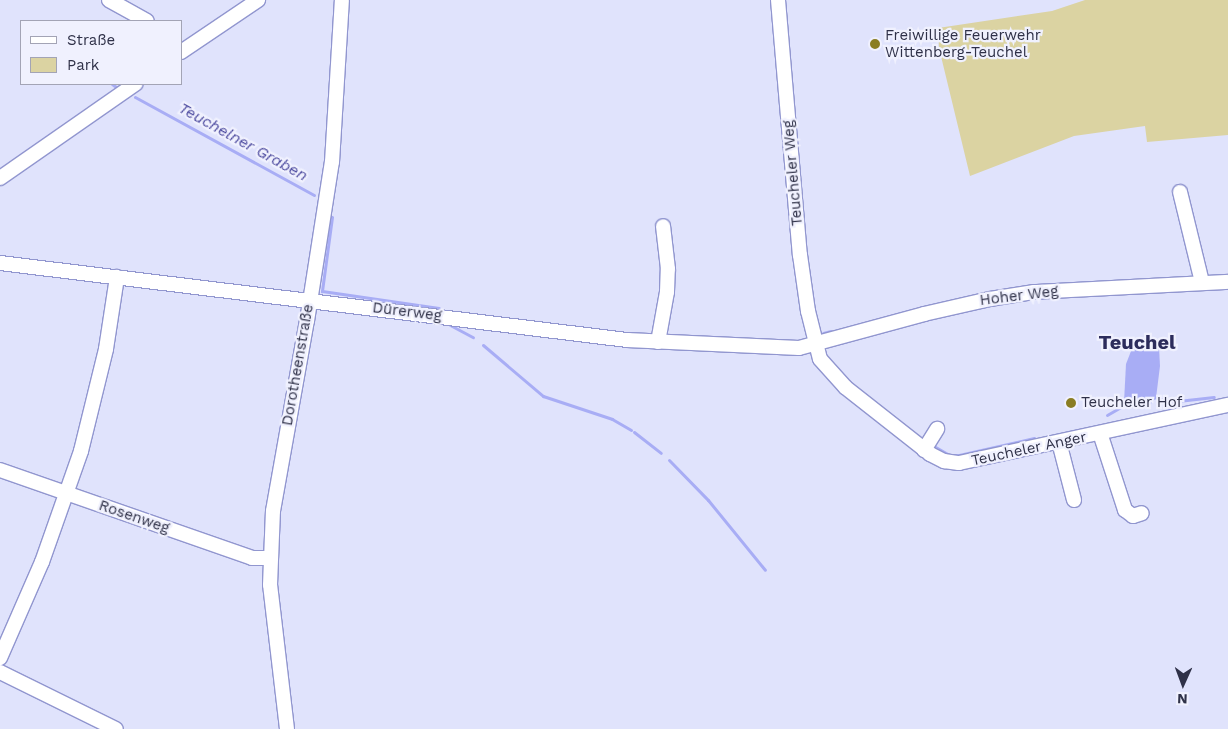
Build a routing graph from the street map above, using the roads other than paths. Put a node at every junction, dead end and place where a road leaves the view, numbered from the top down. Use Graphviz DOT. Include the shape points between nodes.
graph roads {
  1 [pos="109,0"];
  2 [pos="258,0"];
  3 [pos="342,0"];
  4 [pos="778,0"];
  5 [pos="146,20"];
  6 [pos="182,50"];
  7 [pos="134,85"];
  8 [pos="0,178"];
  9 [pos="1180,192"];
  10 [pos="663,226"];
  11 [pos="0,263"];
  12 [pos="117,277"];
  13 [pos="1202,282"];
  14 [pos="1228,282"];
  15 [pos="310,300"];
  16 [pos="658,342"];
  17 [pos="815,344"];
  18 [pos="1228,405"];
  19 [pos="937,429"];
  20 [pos="1100,433"];
  21 [pos="1059,442"];
  22 [pos="924,450"];
  23 [pos="0,470"];
  24 [pos="67,494"];
  25 [pos="1074,500"];
  26 [pos="1142,514"];
  27 [pos="270,558"];
  28 [pos="0,658"];
  29 [pos="0,672"];
  30 [pos="116,729"];
  31 [pos="287,729"];
  1 -- 5 [label="street"];
  2 -- 6 [label="street"];
  3 -- 15 [label="street, Dorotheenstraße" via="332,162"];
  4 -- 17 [label="street, Teucheler Weg" via="800,255"];
  7 -- 8 [label="street"];
  9 -- 13 [label="street"];
  10 -- 16 [label="street" via="668,252 667,292"];
  11 -- 12 [label="street, Dürerweg"];
  12 -- 15 [label="street, Dürerweg"];
  12 -- 24 [label="street" via="112,318 91,415"];
  13 -- 14 [label="street, Hoher Weg"];
  13 -- 17 [label="street, Hoher Weg" via="1034,292 990,299"];
  15 -- 16 [label="street, Dürerweg"];
  15 -- 27 [label="street, Dorotheenstraße" via="276,485"];
  16 -- 17 [label="street, Dürerweg" via="799,348"];
  17 -- 22 [label="street, Teucheler Anger" via="824,365 834,376"];
  18 -- 20 [label="street, Teucheler Anger"];
  19 -- 22 [label="street"];
  20 -- 21 [label="street, Teucheler Anger"];
  20 -- 26 [label="street" via="1126,510 1133,516"];
  21 -- 22 [label="street, Teucheler Anger" via="967,463 944,461"];
  21 -- 25 [label="street"];
  23 -- 24 [label="street, Rosenweg"];
  24 -- 27 [label="street, Rosenweg" via="252,558"];
  24 -- 28 [label="street" via="42,562"];
  27 -- 31 [label="street, Dorotheenstraße" via="270,585"];
  29 -- 30 [label="street"];
}
